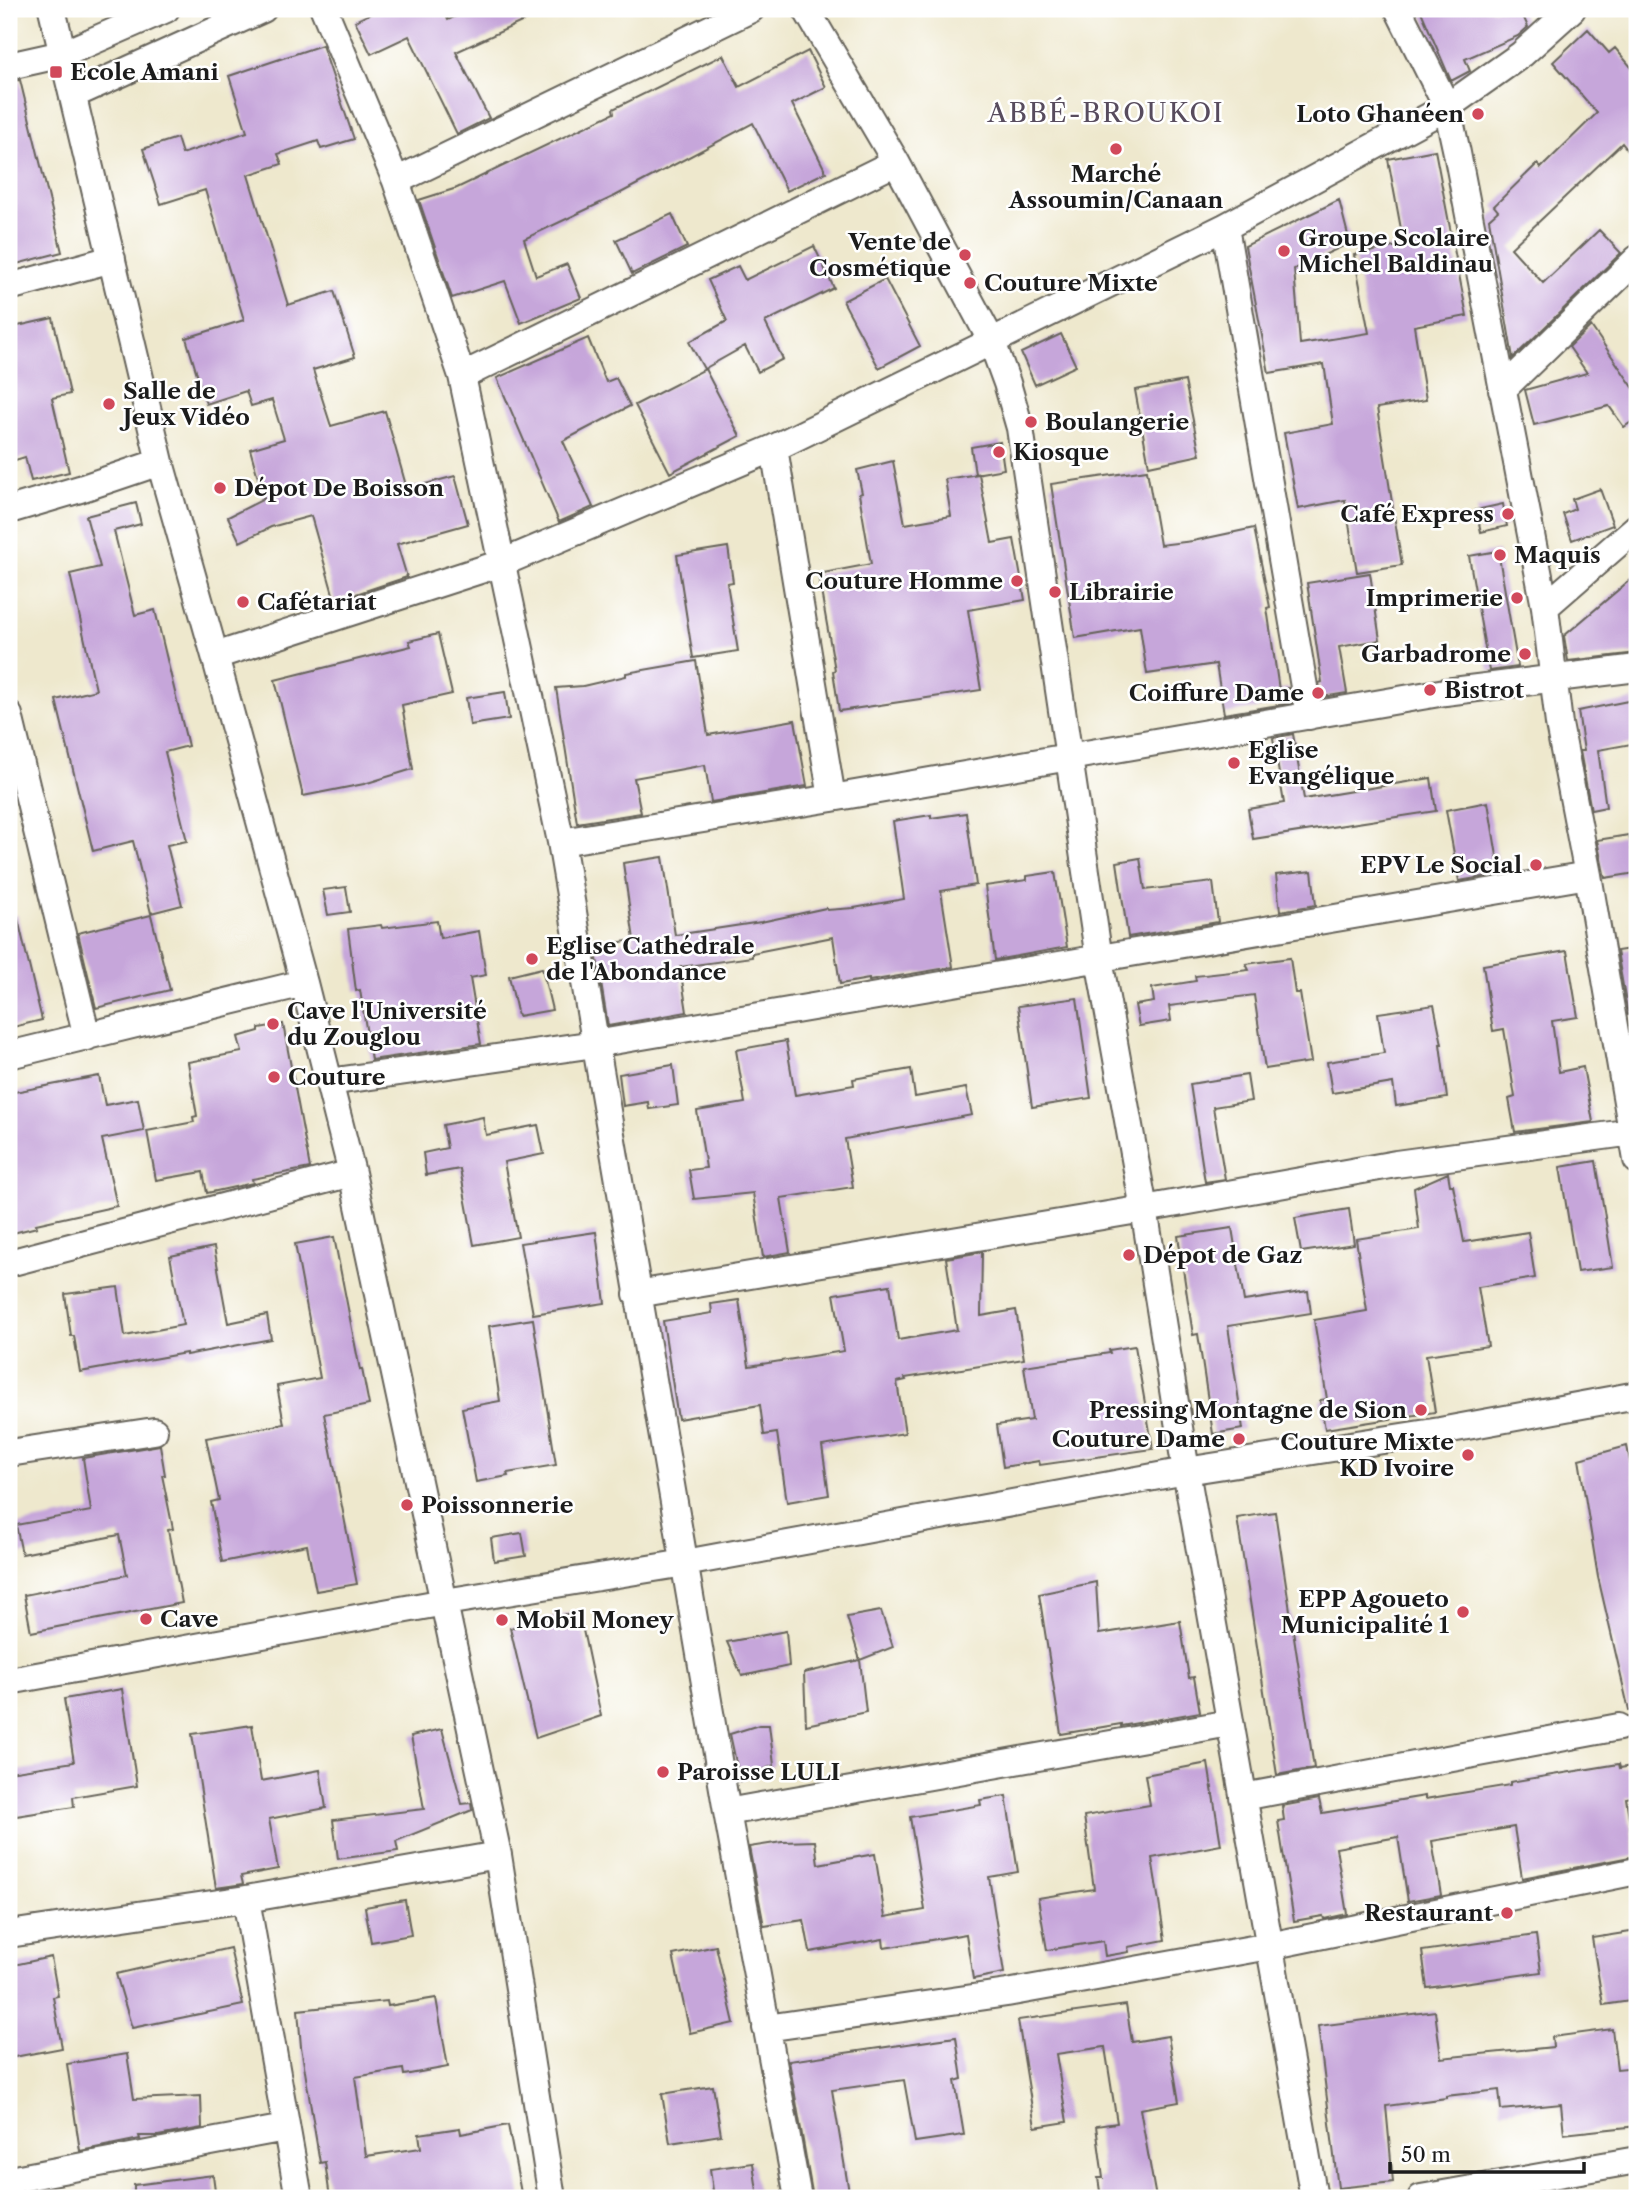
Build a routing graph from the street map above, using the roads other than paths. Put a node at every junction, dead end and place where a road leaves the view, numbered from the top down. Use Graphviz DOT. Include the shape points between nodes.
graph roads {
  1 [pos="51,9"];
  2 [pos="166,9"];
  3 [pos="263,9"];
  4 [pos="324,9"];
  5 [pos="751,9"];
  6 [pos="806,9"];
  7 [pos="1398,9"];
  8 [pos="1572,9"];
  9 [pos="63,54"];
  10 [pos="9,66"];
  11 [pos="73,95"];
  12 [pos="1447,107"];
  13 [pos="896,162"];
  14 [pos="396,181"];
  15 [pos="1225,227"];
  16 [pos="1637,259"];
  17 [pos="112,260"];
  18 [pos="9,287"];
  19 [pos="992,342"];
  20 [pos="462,376"];
  21 [pos="1503,390"];
  22 [pos="774,448"];
  23 [pos="160,462"];
  24 [pos="9,509"];
  25 [pos="1637,527"];
  26 [pos="502,563"];
  27 [pos="1545,607"];
  28 [pos="215,656"];
  29 [pos="1637,668"];
  30 [pos="1552,677"];
  31 [pos="1309,716"];
  32 [pos="10,727"];
  33 [pos="1069,757"];
  34 [pos="832,798"];
  35 [pos="561,842"];
  36 [pos="1588,874"];
  37 [pos="1099,959"];
  38 [pos="304,982"];
  39 [pos="87,1037"];
  40 [pos="595,1044"];
  41 [pos="9,1055"];
  42 [pos="328,1082"];
  43 [pos="1633,1132"];
  44 [pos="1637,1160"];
  45 [pos="352,1173"];
  46 [pos="1144,1209"];
  47 [pos="9,1263"];
  48 [pos="637,1294"];
  49 [pos="1637,1395"];
  50 [pos="154,1431"];
  51 [pos="9,1453"];
  52 [pos="1185,1471"];
  53 [pos="685,1563"];
  54 [pos="445,1602"];
  55 [pos="9,1681"];
  56 [pos="1230,1723"];
  57 [pos="1619,1727"];
  58 [pos="1243,1797"];
  59 [pos="727,1812"];
  60 [pos="498,1855"];
  61 [pos="1637,1871"];
  62 [pos="246,1899"];
  63 [pos="9,1934"];
  64 [pos="1269,1946"];
  65 [pos="766,2028"];
  66 [pos="285,2128"];
  67 [pos="1637,2160"];
  68 [pos="9,2180"];
  69 [pos="1498,2185"];
  70 [pos="299,2198"];
  71 [pos="552,2198"];
  72 [pos="798,2198"];
  73 [pos="1314,2198"];
  74 [pos="1421,2198"];
  75 [pos="1524,2198"];
  1 -- 9 [label="street"];
  2 -- 9 [label="street"];
  3 -- 11 [label="street"];
  4 -- 14 [label="street"];
  5 -- 14 [label="street"];
  6 -- 13 [label="street"];
  7 -- 12 [label="street"];
  8 -- 12 [label="street" via="1522,54"];
  9 -- 10 [label="street"];
  9 -- 11 [label="street"];
  11 -- 17 [label="street"];
  12 -- 15 [label="street"];
  12 -- 21 [label="street"];
  13 -- 19 [label="street"];
  13 -- 20 [label="street"];
  14 -- 20 [label="street"];
  15 -- 19 [label="street"];
  15 -- 31 [label="street"];
  16 -- 21 [label="street"];
  17 -- 18 [label="street"];
  17 -- 23 [label="street"];
  19 -- 22 [label="street"];
  19 -- 33 [label="street" via="1020,428"];
  20 -- 26 [label="street"];
  21 -- 27 [label="street"];
  22 -- 26 [label="street"];
  22 -- 34 [label="street"];
  23 -- 24 [label="street"];
  23 -- 28 [label="street"];
  25 -- 27 [label="street"];
  26 -- 28 [label="street"];
  26 -- 35 [label="street"];
  27 -- 30 [label="street"];
  28 -- 38 [label="street"];
  29 -- 30 [label="street"];
  30 -- 31 [label="street"];
  30 -- 36 [label="street"];
  31 -- 33 [label="street"];
  32 -- 39 [label="street"];
  33 -- 34 [label="street"];
  33 -- 37 [label="street"];
  34 -- 35 [label="street"];
  35 -- 40 [label="street"];
  36 -- 37 [label="street"];
  36 -- 43 [label="street"];
  37 -- 40 [label="street"];
  37 -- 46 [label="street"];
  38 -- 39 [label="street"];
  38 -- 42 [label="street"];
  39 -- 41 [label="street"];
  40 -- 42 [label="street"];
  40 -- 48 [label="street"];
  42 -- 45 [label="street"];
  43 -- 44 [label="street"];
  43 -- 46 [label="street" via="1396,1164"];
  45 -- 47 [label="street"];
  45 -- 54 [label="street"];
  46 -- 48 [label="street"];
  46 -- 52 [label="street"];
  48 -- 53 [label="street"];
  49 -- 52 [label="street"];
  50 -- 51 [label="street"];
  52 -- 53 [label="street"];
  52 -- 56 [label="street"];
  53 -- 54 [label="street"];
  53 -- 59 [label="street"];
  54 -- 55 [label="street"];
  54 -- 60 [label="street"];
  56 -- 58 [label="street"];
  56 -- 59 [label="street"];
  57 -- 58 [label="street"];
  58 -- 64 [label="street"];
  59 -- 65 [label="street"];
  60 -- 62 [label="street"];
  60 -- 71 [label="street"];
  61 -- 64 [label="street"];
  62 -- 63 [label="street"];
  62 -- 66 [label="street"];
  64 -- 65 [label="street" via="1007,1993"];
  64 -- 73 [label="street"];
  65 -- 72 [label="street"];
  66 -- 68 [label="street"];
  66 -- 70 [label="street"];
  67 -- 69 [label="street"];
  69 -- 74 [label="street"];
  69 -- 75 [label="street"];
}
